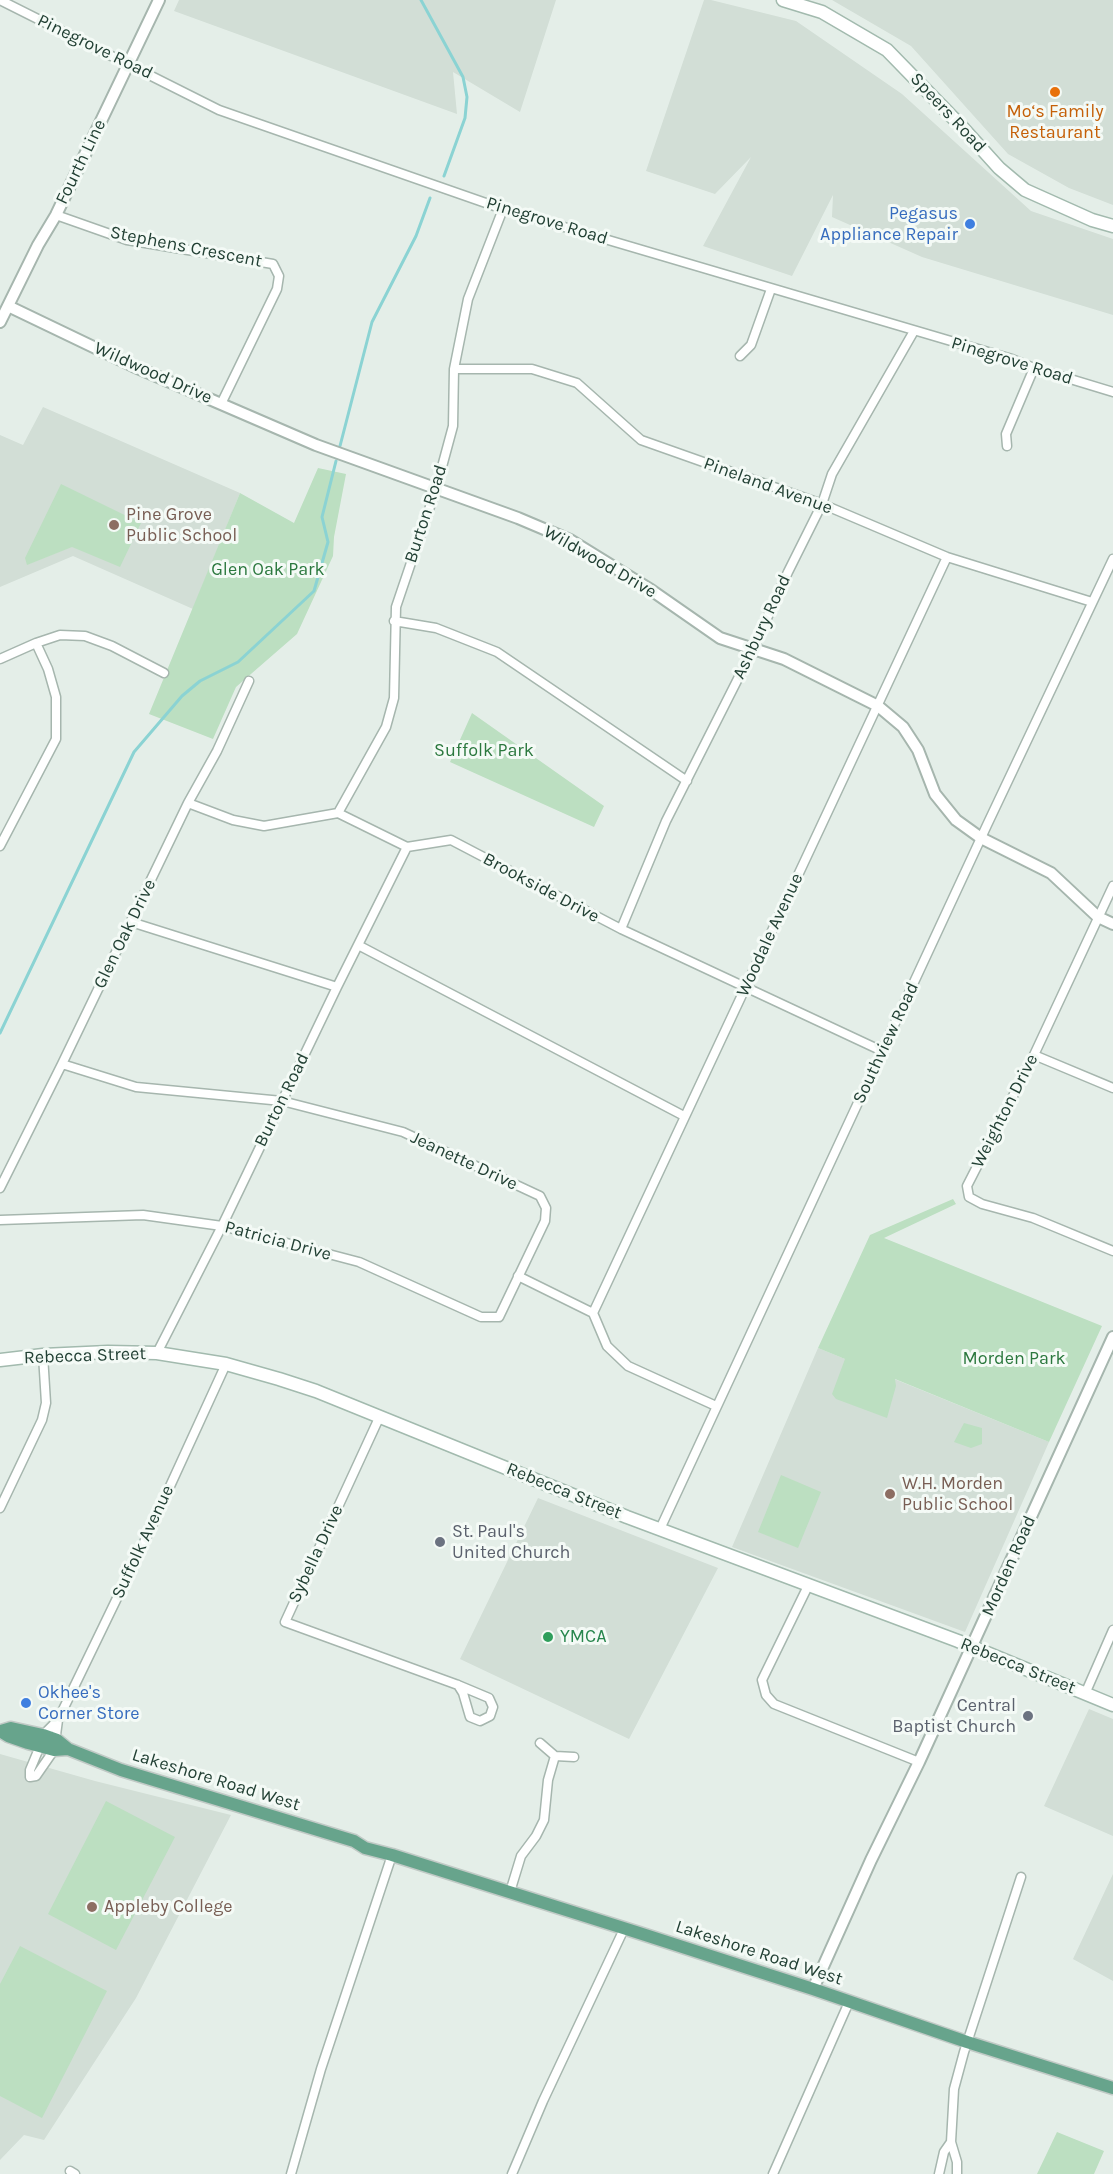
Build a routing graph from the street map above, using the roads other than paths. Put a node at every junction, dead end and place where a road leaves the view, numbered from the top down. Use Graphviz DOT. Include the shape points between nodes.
graph roads {
  1 [pos="0,0"];
  2 [pos="159,0"];
  3 [pos="783,0"];
  4 [pos="128,63"];
  5 [pos="503,209"];
  6 [pos="56,215"];
  7 [pos="1113,226"];
  8 [pos="771,289"];
  9 [pos="8,306"];
  10 [pos="0,322"];
  11 [pos="914,331"];
  12 [pos="740,356"];
  13 [pos="1034,368"];
  14 [pos="454,369"];
  15 [pos="1113,392"];
  16 [pos="221,404"];
  17 [pos="1007,446"];
  18 [pos="436,489"];
  19 [pos="822,504"];
  20 [pos="947,557"];
  21 [pos="1113,559"];
  22 [pos="1092,602"];
  23 [pos="394,621"];
  24 [pos="36,643"];
  25 [pos="753,649"];
  26 [pos="0,659"];
  27 [pos="164,673"];
  28 [pos="249,681"];
  29 [pos="878,706"];
  30 [pos="687,781"];
  31 [pos="188,803"];
  32 [pos="338,813"];
  33 [pos="981,838"];
  34 [pos="0,846"];
  35 [pos="407,846"];
  36 [pos="1113,886"];
  37 [pos="1098,917"];
  38 [pos="131,922"];
  39 [pos="1113,924"];
  40 [pos="621,929"];
  41 [pos="358,945"];
  42 [pos="337,987"];
  43 [pos="745,987"];
  44 [pos="882,1051"];
  45 [pos="1034,1055"];
  46 [pos="62,1064"];
  47 [pos="1113,1088"];
  48 [pos="282,1101"];
  49 [pos="684,1116"];
  50 [pos="0,1188"];
  51 [pos="0,1221"];
  52 [pos="222,1226"];
  53 [pos="1113,1251"];
  54 [pos="518,1276"];
  55 [pos="593,1313"];
  56 [pos="1113,1337"];
  57 [pos="157,1353"];
  58 [pos="44,1354"];
  59 [pos="0,1360"];
  60 [pos="226,1364"];
  61 [pos="716,1406"];
  62 [pos="379,1418"];
  63 [pos="0,1508"];
  64 [pos="660,1529"];
  65 [pos="808,1586"];
  66 [pos="1113,1630"];
  67 [pos="972,1647"];
  68 [pos="458,1685"];
  69 [pos="1085,1694"];
  70 [pos="1113,1705"];
  71 [pos="58,1720"];
  72 [pos="1,1731"];
  73 [pos="42,1741"];
  74 [pos="540,1743"];
  75 [pos="56,1745"];
  76 [pos="555,1756"];
  77 [pos="574,1757"];
  78 [pos="919,1762"];
  79 [pos="392,1855"];
  80 [pos="1021,1877"];
  81 [pos="510,1892"];
  82 [pos="624,1929"];
  83 [pos="813,1989"];
  84 [pos="849,2002"];
  85 [pos="967,2043"];
  86 [pos="1113,2088"];
  87 [pos="951,2142"];
  88 [pos="291,2174"];
  89 [pos="512,2174"];
  90 [pos="773,2174"];
  91 [pos="939,2174"];
  92 [pos="957,2174"];
  1 -- 4 [label="street, Pinegrove Road"];
  2 -- 4 [label="street, Fourth Line"];
  3 -- 7 [label="main road, Speers Road" via="822,12 887,50 999,168 1025,190"];
  4 -- 5 [label="street, Pinegrove Road" via="219,110"];
  4 -- 6 [label="street, Fourth Line"];
  5 -- 8 [label="street, Pinegrove Road"];
  5 -- 14 [label="street, Burton Road" via="468,299"];
  6 -- 9 [label="street, Fourth Line"];
  6 -- 16 [label="street, Stephens Crescent" via="127,240 273,264 279,276 277,289"];
  8 -- 11 [label="street, Pinegrove Road"];
  8 -- 12 [label="street" via="752,345"];
  9 -- 10 [label="street, Fourth Line"];
  9 -- 16 [label="street, Wildwood Drive"];
  11 -- 13 [label="street, Pinegrove Road"];
  11 -- 19 [label="street, Ashbury Road" via="832,474"];
  13 -- 15 [label="street, Pinegrove Road"];
  13 -- 17 [label="street" via="1006,434"];
  14 -- 18 [label="street, Burton Road" via="453,426"];
  14 -- 19 [label="street, Pineland Avenue" via="532,369 577,383 641,440"];
  16 -- 18 [label="street, Wildwood Drive" via="316,445"];
  18 -- 23 [label="street, Burton Road"];
  18 -- 25 [label="street, Wildwood Drive" via="570,540 720,638"];
  19 -- 20 [label="street, Pineland Avenue"];
  19 -- 25 [label="street, Ashbury Road"];
  20 -- 22 [label="street, Pineland Avenue"];
  20 -- 29 [label="street, Woodale Avenue"];
  21 -- 22 [label="street, Southview Road"];
  22 -- 33 [label="street, Southview Road"];
  23 -- 30 [label="street" via="436,628 497,652"];
  23 -- 32 [label="street, Burton Road" via="394,698 386,727"];
  24 -- 26 [label="street"];
  24 -- 27 [label="street" via="60,635 85,636"];
  24 -- 34 [label="street" via="56,697 56,739"];
  25 -- 29 [label="street, Wildwood Drive" via="784,659"];
  25 -- 30 [label="street, Ashbury Road"];
  28 -- 31 [label="street, Glen Oak Drive"];
  29 -- 33 [label="street, Wildwood Drive" via="903,727 918,750 935,794 956,820"];
  29 -- 43 [label="street, Woodale Avenue"];
  30 -- 40 [label="street, Ashbury Road"];
  31 -- 32 [label="street" via="233,820 264,826"];
  31 -- 38 [label="street, Glen Oak Drive"];
  32 -- 35 [label="street"];
  33 -- 37 [label="street, Wildwood Drive" via="1051,873"];
  33 -- 44 [label="street, Southview Road"];
  35 -- 40 [label="street, Brookside Drive" via="451,840"];
  35 -- 41 [label="street, Burton Road"];
  36 -- 37 [label="street, Weighton Drive"];
  37 -- 39 [label="street, Wildwood Drive"];
  37 -- 45 [label="street, Weighton Drive"];
  38 -- 42 [label="street"];
  38 -- 46 [label="street, Glen Oak Drive"];
  40 -- 43 [label="street, Brookside Drive"];
  41 -- 42 [label="street, Burton Road"];
  41 -- 49 [label="street"];
  42 -- 48 [label="street, Burton Road"];
  43 -- 44 [label="street, Brookside Drive"];
  43 -- 49 [label="street, Woodale Avenue"];
  44 -- 61 [label="street, Southview Road"];
  45 -- 47 [label="street"];
  45 -- 53 [label="street, Weighton Drive" via="967,1186 969,1197"];
  46 -- 48 [label="street, Jeanette Drive" via="135,1087"];
  46 -- 50 [label="street, Glen Oak Drive"];
  48 -- 52 [label="street, Burton Road"];
  48 -- 54 [label="street, Jeanette Drive" via="403,1132 540,1196 546,1208 545,1221"];
  49 -- 55 [label="street, Woodale Avenue"];
  51 -- 52 [label="street, Patricia Drive" via="143,1215"];
  52 -- 54 [label="street, Patricia Drive" via="358,1262 481,1317 499,1317"];
  52 -- 57 [label="street, Burton Road"];
  54 -- 55 [label="street"];
  55 -- 61 [label="street" via="607,1346 628,1366"];
  56 -- 67 [label="street, Morden Road"];
  57 -- 58 [label="main road, Rebecca Street"];
  57 -- 60 [label="main road, Rebecca Street"];
  58 -- 59 [label="main road, Rebecca Street"];
  58 -- 63 [label="street" via="46,1403 42,1420"];
  60 -- 62 [label="main road, Rebecca Street" via="316,1391"];
  60 -- 71 [label="street, Suffolk Avenue"];
  61 -- 64 [label="street, Southview Road"];
  62 -- 64 [label="main road, Rebecca Street"];
  62 -- 68 [label="street, Sybella Drive" via="285,1622"];
  64 -- 65 [label="main road, Rebecca Street"];
  65 -- 67 [label="main road, Rebecca Street"];
  65 -- 78 [label="street" via="762,1680 766,1695 774,1704"];
  66 -- 69 [label="street"];
  67 -- 69 [label="main road, Rebecca Street"];
  67 -- 78 [label="street, Morden Road"];
  68 -- 68 [label="street, Sybella Drive" via="489,1698 493,1707 490,1716 480,1721 470,1717"];
  69 -- 70 [label="main road, Rebecca Street"];
  71 -- 73 [label="street, Suffolk Avenue"];
  71 -- 75 [label="street, Suffolk Avenue"];
  72 -- 73 [label="main road, Lakeshore Road West" via="8,1736"];
  73 -- 75 [label="main road, Lakeshore Road West"];
  73 -- 75 [label="street, Suffolk Avenue" via="30,1777 36,1776"];
  74 -- 76 [label="street"];
  75 -- 79 [label="main road, Lakeshore Road West" via="121,1770"];
  76 -- 77 [label="street"];
  76 -- 81 [label="street" via="544,1820 521,1856"];
  78 -- 83 [label="street, Morden Road"];
  79 -- 81 [label="main road, Lakeshore Road West"];
  79 -- 88 [label="street" via="321,2069"];
  80 -- 85 [label="street"];
  81 -- 82 [label="main road, Lakeshore Road West"];
  82 -- 83 [label="main road, Lakeshore Road West"];
  82 -- 89 [label="street"];
  83 -- 84 [label="main road, Lakeshore Road West"];
  84 -- 85 [label="main road, Lakeshore Road West"];
  84 -- 90 [label="street"];
  85 -- 86 [label="main road, Lakeshore Road West"];
  85 -- 87 [label="street" via="954,2089"];
  87 -- 91 [label="street" via="944,2152"];
  87 -- 92 [label="street"];
}
